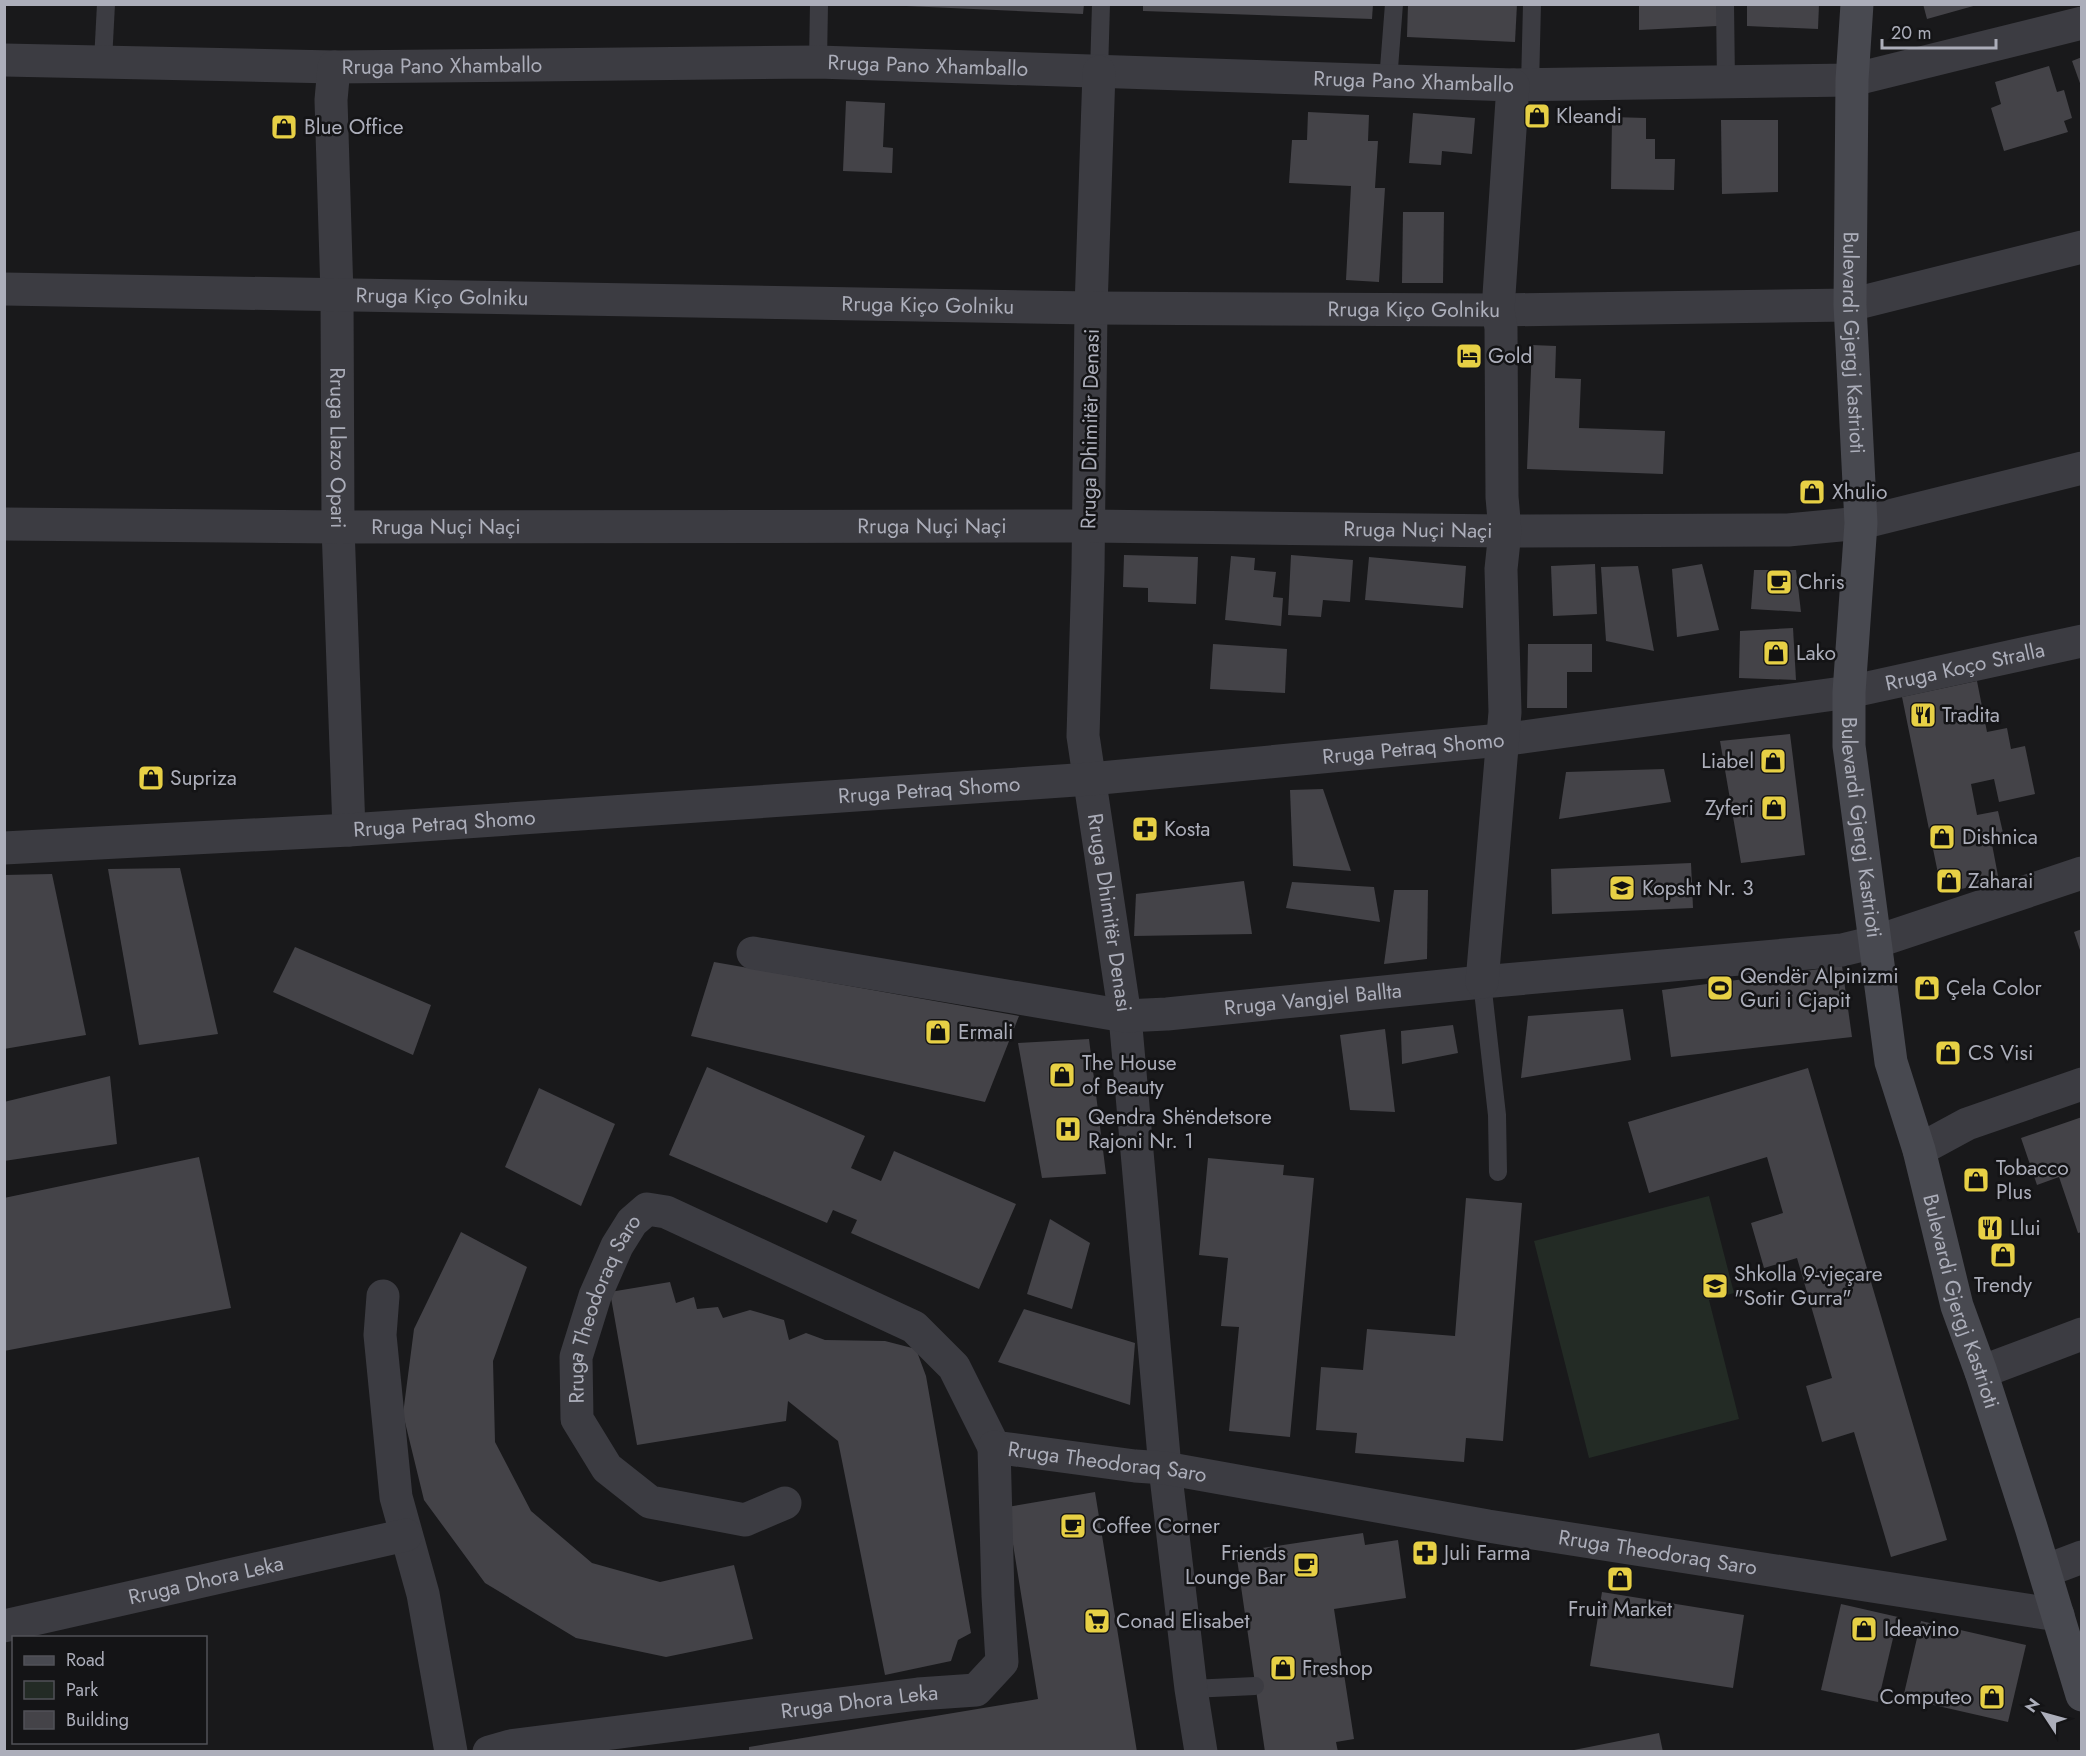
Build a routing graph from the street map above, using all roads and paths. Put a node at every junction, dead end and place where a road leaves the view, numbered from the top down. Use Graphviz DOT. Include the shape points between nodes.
graph roads {
  1 [pos="106,4"];
  2 [pos="819,4"];
  3 [pos="1101,4"];
  4 [pos="1394,4"];
  5 [pos="1532,4"];
  6 [pos="1725,4"];
  7 [pos="1857,4"];
  8 [pos="2082,23"];
  9 [pos="4,60"];
  10 [pos="104,61"];
  11 [pos="818,62"];
  12 [pos="334,67"];
  13 [pos="1099,72"];
  14 [pos="1852,80"];
  15 [pos="1388,81"];
  16 [pos="1726,82"];
  17 [pos="1521,85"];
  18 [pos="2082,247"];
  19 [pos="4,289"];
  20 [pos="337,295"];
  21 [pos="1850,305"];
  22 [pos="1091,308"];
  23 [pos="1498,310"];
  24 [pos="2082,468"];
  25 [pos="1861,523"];
  26 [pos="4,524"];
  27 [pos="1089,526"];
  28 [pos="338,527"];
  29 [pos="1505,531"];
  30 [pos="2082,641"];
  31 [pos="1849,692"];
  32 [pos="1502,740"];
  33 [pos="1090,779"];
  34 [pos="349,830"];
  35 [pos="4,848"];
  36 [pos="2082,873"];
  37 [pos="1875,942"];
  38 [pos="753,953"];
  39 [pos="1482,982"];
  40 [pos="1125,1016"];
  41 [pos="2082,1084"];
  42 [pos="1919,1150"];
  43 [pos="1498,1172"];
  44 [pos="383,1296"];
  45 [pos="2082,1334"];
  46 [pos="1981,1372"];
  47 [pos="994,1447"];
  48 [pos="1165,1468"];
  49 [pos="785,1503"];
  50 [pos="406,1535"];
  51 [pos="2082,1557"];
  52 [pos="2045,1570"];
  53 [pos="2058,1614"];
  54 [pos="4,1626"];
  55 [pos="1255,1686"];
  56 [pos="1191,1689"];
  57 [pos="2082,1695"];
  58 [pos="451,1752"];
  59 [pos="489,1752"];
  60 [pos="1201,1752"];
  1 -- 10 [label="lane"];
  2 -- 11 [label="lane"];
  3 -- 13 [label="lane"];
  4 -- 15 [label="lane"];
  5 -- 17 [label="lane"];
  6 -- 16 [label="lane"];
  7 -- 14 [label="main road, Bulevardi Gjergj Kastrioti"];
  8 -- 14 [label="street, Rruga Pano Xhamballo"];
  9 -- 10 [label="street, Rruga Pano Xhamballo"];
  10 -- 12 [label="street, Rruga Pano Xhamballo"];
  11 -- 12 [label="street, Rruga Pano Xhamballo"];
  11 -- 13 [label="street, Rruga Pano Xhamballo"];
  12 -- 20 [label="street, Rruga Llazo Opari" via="331,100"];
  13 -- 15 [label="street, Rruga Pano Xhamballo"];
  13 -- 22 [label="street, Rruga Dhimitër Denasi"];
  14 -- 16 [label="street, Rruga Pano Xhamballo"];
  14 -- 21 [label="main road, Bulevardi Gjergj Kastrioti"];
  15 -- 17 [label="street, Rruga Pano Xhamballo"];
  16 -- 17 [label="street, Rruga Pano Xhamballo"];
  17 -- 23 [label="street"];
  18 -- 21 [label="street, Rruga Kiço Golniku"];
  19 -- 20 [label="street, Rruga Kiço Golniku"];
  20 -- 22 [label="street, Rruga Kiço Golniku"];
  20 -- 28 [label="street, Rruga Llazo Opari"];
  21 -- 23 [label="street, Rruga Kiço Golniku"];
  21 -- 25 [label="main road, Bulevardi Gjergj Kastrioti"];
  22 -- 23 [label="street, Rruga Kiço Golniku"];
  22 -- 27 [label="street, Rruga Dhimitër Denasi"];
  23 -- 29 [label="street"];
  24 -- 25 [label="street, Rruga Nuçi Naçi"];
  25 -- 29 [label="street, Rruga Nuçi Naçi" via="1788,530"];
  25 -- 31 [label="main road, Bulevardi Gjergj Kastrioti"];
  26 -- 28 [label="street, Rruga Nuçi Naçi"];
  27 -- 28 [label="street, Rruga Nuçi Naçi"];
  27 -- 29 [label="street, Rruga Nuçi Naçi"];
  27 -- 33 [label="street, Rruga Dhimitër Denasi" via="1083,736"];
  28 -- 34 [label="street, Rruga Llazo Opari"];
  29 -- 32 [label="street" via="1501,569 1505,712"];
  30 -- 31 [label="street, Rruga Koço Stralla"];
  31 -- 32 [label="street, Rruga Petraq Shomo"];
  31 -- 37 [label="main road, Bulevardi Gjergj Kastrioti" via="1849,746"];
  32 -- 33 [label="street, Rruga Petraq Shomo"];
  32 -- 39 [label="street"];
  33 -- 34 [label="street, Rruga Petraq Shomo"];
  33 -- 40 [label="street, Rruga Dhimitër Denasi"];
  34 -- 35 [label="street, Rruga Petraq Shomo"];
  36 -- 37 [label="street, Rruga Vangjel Ballta"];
  37 -- 39 [label="street, Rruga Vangjel Ballta" via="1842,950"];
  37 -- 42 [label="main road, Bulevardi Gjergj Kastrioti" via="1891,1062"];
  38 -- 40 [label="street, Rruga Vangjel Ballta"];
  39 -- 40 [label="street, Rruga Vangjel Ballta"];
  39 -- 43 [label="lane" via="1497,1115"];
  40 -- 48 [label="street, Rruga Dhimitër Denasi"];
  41 -- 42 [label="street" via="1967,1124"];
  42 -- 46 [label="main road, Bulevardi Gjergj Kastrioti" via="1957,1306"];
  44 -- 50 [label="street" via="380,1335 396,1497"];
  45 -- 46 [label="street"];
  46 -- 52 [label="main road, Bulevardi Gjergj Kastrioti"];
  47 -- 48 [label="street, Rruga Theodoraq Saro"];
  47 -- 49 [label="street, Rruga Theodoraq Saro" via="954,1367 914,1327 666,1212 647,1209 632,1222 617,1246 595,1296 576,1357 577,1419 607,1468 650,1502 745,1520"];
  47 -- 59 [label="street, Rruga Dhora Leka" via="1002,1662 976,1690 918,1694 510,1746"];
  48 -- 53 [label="street, Rruga Theodoraq Saro" via="1488,1526"];
  48 -- 56 [label="street, Rruga Dhimitër Denasi"];
  50 -- 54 [label="street, Rruga Dhora Leka"];
  50 -- 58 [label="street" via="423,1594"];
  51 -- 52 [label="street"];
  52 -- 53 [label="main road, Bulevardi Gjergj Kastrioti"];
  53 -- 57 [label="main road, Bulevardi Gjergj Kastrioti"];
  55 -- 56 [label="lane"];
  56 -- 60 [label="street, Rruga Dhimitër Denasi"];
}
